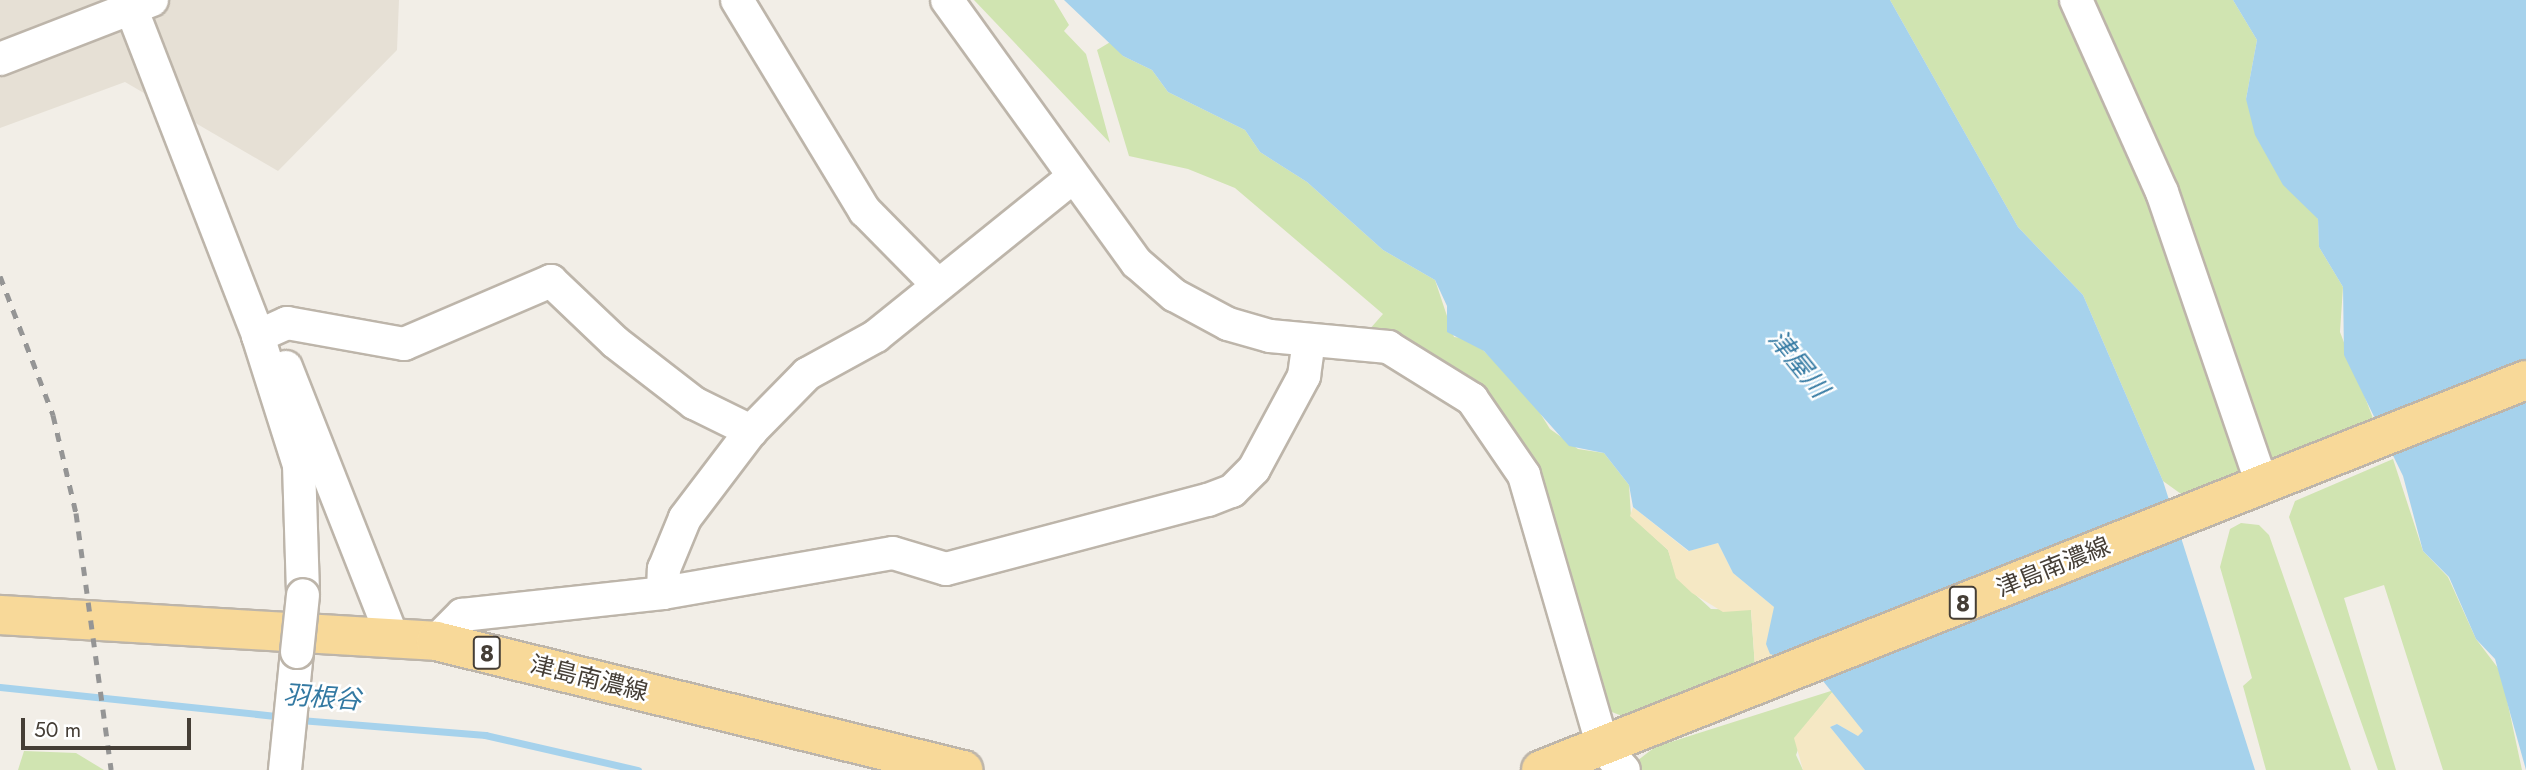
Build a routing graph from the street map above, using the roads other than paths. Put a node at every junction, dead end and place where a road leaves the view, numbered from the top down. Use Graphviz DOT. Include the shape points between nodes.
graph roads {
  1 [pos="737,0"];
  2 [pos="947,0"];
  3 [pos="2076,0"];
  4 [pos="137,3"];
  5 [pos="0,59"];
  6 [pos="1073,177"];
  7 [pos="936,283"];
  8 [pos="258,336"];
  9 [pos="1309,341"];
  10 [pos="2526,380"];
  11 [pos="751,431"];
  12 [pos="2262,484"];
  13 [pos="663,593"];
  14 [pos="0,615"];
  15 [pos="392,636"];
  16 [pos="436,640"];
  17 [pos="1614,758"];
  18 [pos="286,765"];
  19 [pos="963,770"];
  20 [pos="1541,770"];
  1 -- 7 [label="street" via="866,211"];
  2 -- 6 [label="street"];
  3 -- 12 [label="street" via="2162,192"];
  4 -- 5 [label="street"];
  4 -- 8 [label="street"];
  6 -- 7 [label="street"];
  6 -- 9 [label="street" via="1137,263 1174,295 1228,324"];
  7 -- 11 [label="street" via="876,336 807,374"];
  8 -- 11 [label="street" via="287,323 404,344 551,281 684,396"];
  8 -- 15 [label="street" via="289,370"];
  8 -- 18 [label="street, bridge" via="299,465 303,595"];
  9 -- 13 [label="street" via="1304,376 1254,470 1232,491 1209,500 946,569 893,553"];
  9 -- 17 [label="street" via="1388,347 1472,399 1500,435 1540,522"];
  10 -- 12 [label="main road, 津島南濃線 / 8"];
  11 -- 13 [label="street" via="685,518 664,569"];
  12 -- 17 [label="main road, 津島南濃線 / 8" via="1678,717"];
  13 -- 16 [label="street" via="461,615"];
  14 -- 15 [label="main road, 津島南濃線 / 8"];
  15 -- 16 [label="main road, 津島南濃線 / 8"];
  16 -- 19 [label="main road, 津島南濃線 / 8"];
  17 -- 20 [label="main road, 津島南濃線 / 8"];
}
